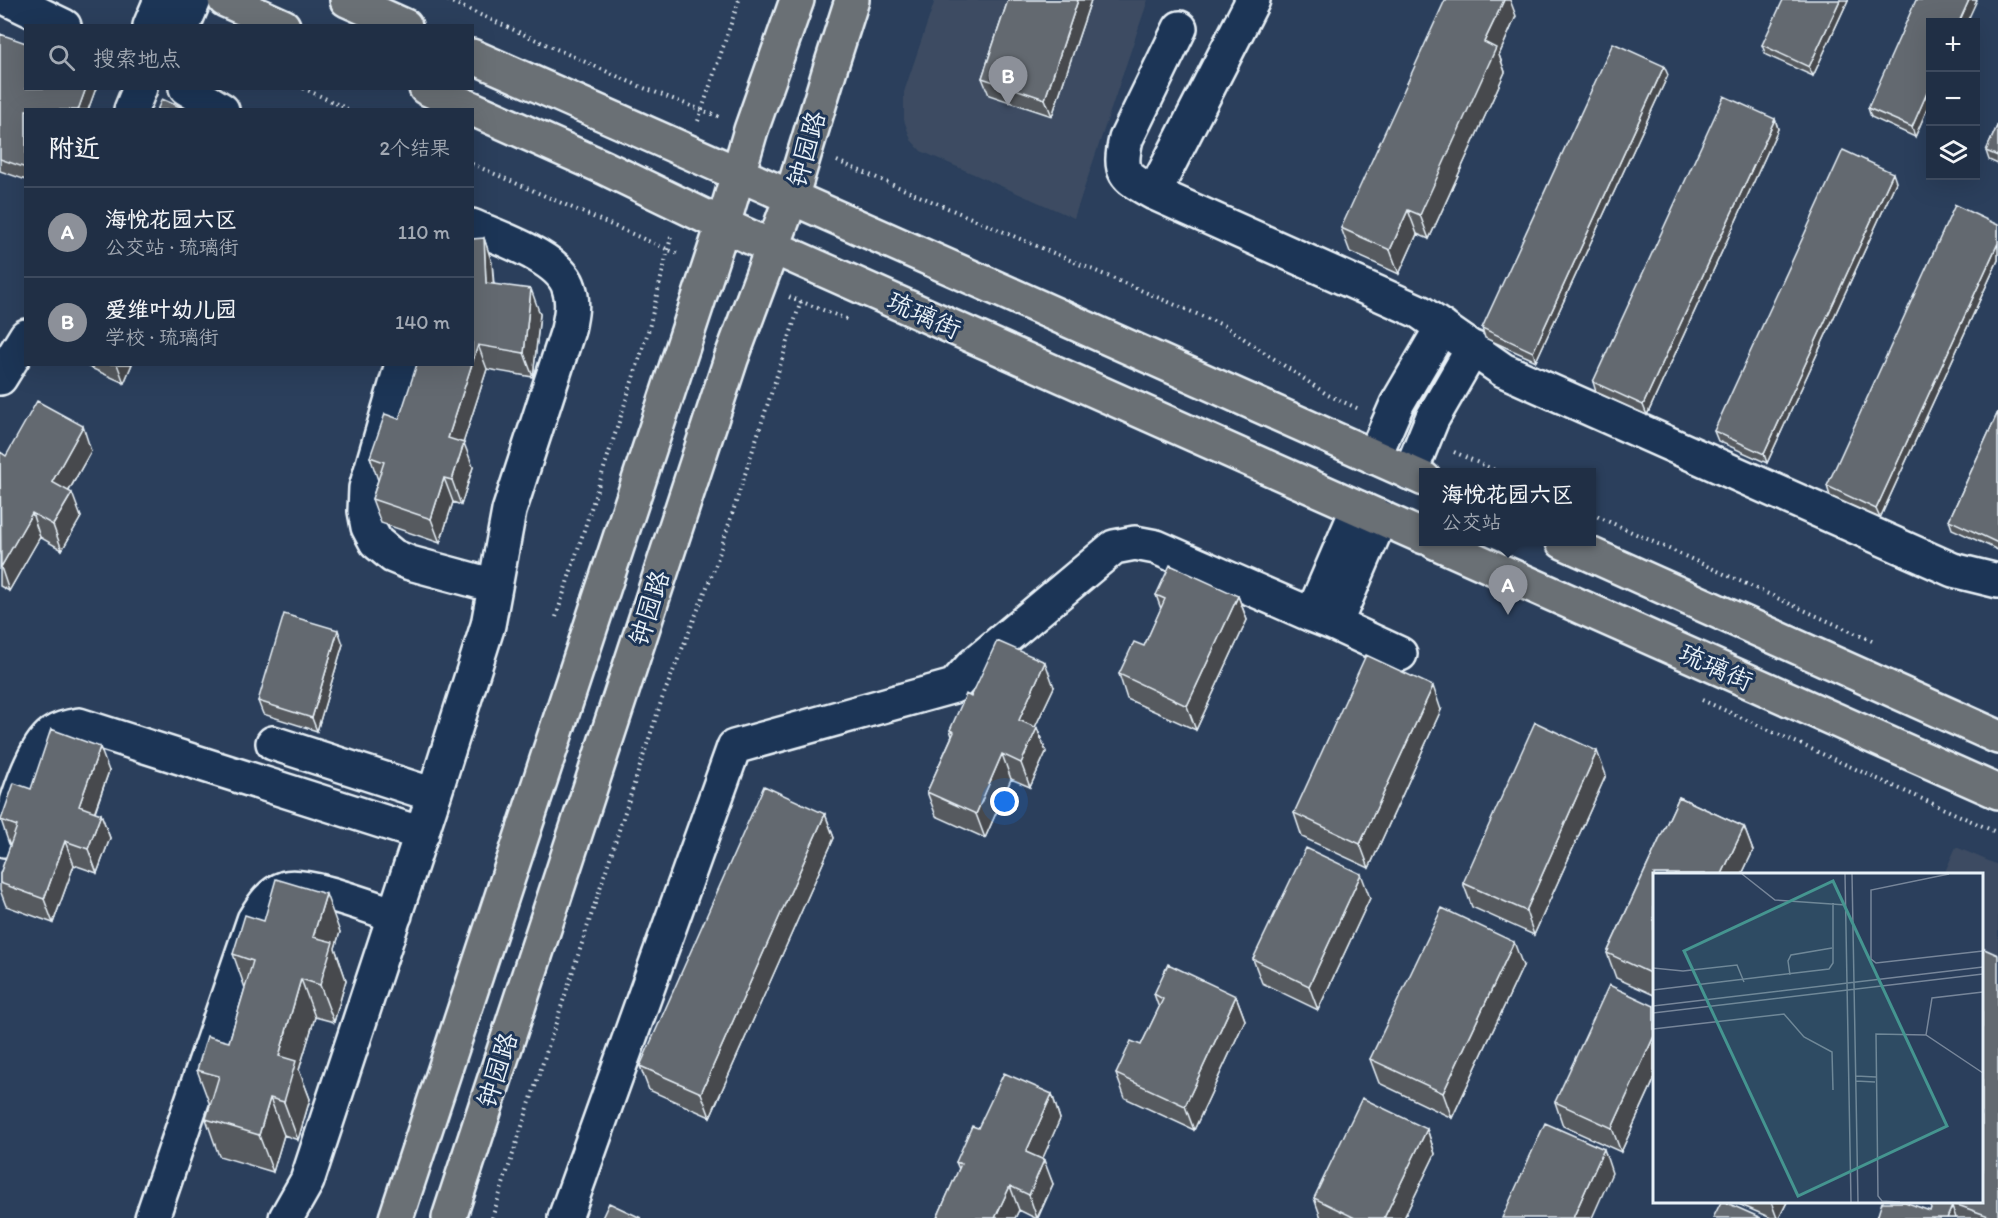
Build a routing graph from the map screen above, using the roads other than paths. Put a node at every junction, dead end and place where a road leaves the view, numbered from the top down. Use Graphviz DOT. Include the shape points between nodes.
graph roads {
  1 [pos="10,0"];
  2 [pos="161,0"];
  3 [pos="194,0"];
  4 [pos="225,0"];
  5 [pos="347,0"];
  6 [pos="797,0"];
  7 [pos="852,0"];
  8 [pos="1253,0"];
  9 [pos="60,24"];
  10 [pos="151,24"];
  11 [pos="184,24"];
  12 [pos="279,24"];
  13 [pos="401,24"];
  14 [pos="1180,28"];
  15 [pos="474,57"];
  16 [pos="139,90"];
  17 [pos="189,90"];
  18 [pos="431,90"];
  19 [pos="132,108"];
  20 [pos="219,108"];
  21 [pos="471,108"];
  22 [pos="474,109"];
  23 [pos="738,173"];
  24 [pos="1154,193"];
  25 [pos="792,198"];
  26 [pos="723,225"];
  27 [pos="474,227"];
  28 [pos="774,248"];
  29 [pos="1442,327"];
  30 [pos="24,339"];
  31 [pos="1473,348"];
  32 [pos="401,366"];
  33 [pos="0,378"];
  34 [pos="1374,457"];
  35 [pos="1417,476"];
  36 [pos="1370,513"];
  37 [pos="1419,535"];
  38 [pos="1444,546"];
  39 [pos="1572,546"];
  40 [pos="1998,581"];
  41 [pos="495,586"];
  42 [pos="1323,620"];
  43 [pos="1400,654"];
  44 [pos="1998,737"];
  45 [pos="273,742"];
  46 [pos="1998,792"];
  47 [pos="435,795"];
  48 [pos="422,834"];
  49 [pos="5,840"];
  50 [pos="394,915"];
  51 [pos="152,1218"];
  52 [pos="286,1218"];
  53 [pos="396,1218"];
  54 [pos="449,1218"];
  55 [pos="565,1218"];
  1 -- 9 [label="street"];
  2 -- 10 [label="street"];
  3 -- 11 [label="street"];
  4 -- 12 [label="main road"];
  5 -- 13 [label="main road"];
  6 -- 23 [label="main road, 钟园路"];
  7 -- 25 [label="main road, 钟园路"];
  8 -- 24 [label="street"];
  14 -- 24 [label="street" via="1126,139 1121,158 1126,174"];
  15 -- 23 [label="main road"];
  16 -- 19 [label="street"];
  17 -- 20 [label="street"];
  18 -- 21 [label="main road, 琉璃街"];
  22 -- 26 [label="main road, 琉璃街"];
  23 -- 25 [label="main road"];
  23 -- 26 [label="main road, 钟园路"];
  24 -- 29 [label="street" via="1420,312"];
  25 -- 28 [label="main road, 钟园路"];
  25 -- 34 [label="main road"];
  26 -- 28 [label="main road, 琉璃街"];
  26 -- 53 [label="main road, 钟园路"];
  27 -- 41 [label="street" via="560,270 569,286 572,305 568,330 509,512"];
  28 -- 36 [label="main road, 琉璃街"];
  28 -- 54 [label="main road, 钟园路" via="718,398"];
  29 -- 31 [label="street"];
  29 -- 34 [label="street" via="1397,404"];
  30 -- 33 [label="street"];
  31 -- 35 [label="street" via="1432,419"];
  31 -- 40 [label="street" via="1503,370 1942,566"];
  32 -- 41 [label="street" via="366,488 368,527 376,542 393,556"];
  34 -- 35 [label="main road"];
  36 -- 37 [label="main road, 琉璃街"];
  36 -- 42 [label="street"];
  38 -- 46 [label="main road, 琉璃街"];
  39 -- 44 [label="main road, 琉璃街"];
  41 -- 47 [label="street" via="488,625"];
  42 -- 43 [label="street"];
  42 -- 55 [label="street" via="1156,547 1136,543 1114,547 972,666 954,686 734,747"];
  45 -- 47 [label="street"];
  47 -- 48 [label="street"];
  48 -- 49 [label="street" via="79,725 53,733 34,757"];
  48 -- 50 [label="street"];
  50 -- 51 [label="street" via="306,888 289,887 264,904 254,920"];
  50 -- 52 [label="street" via="307,1181"];
}
